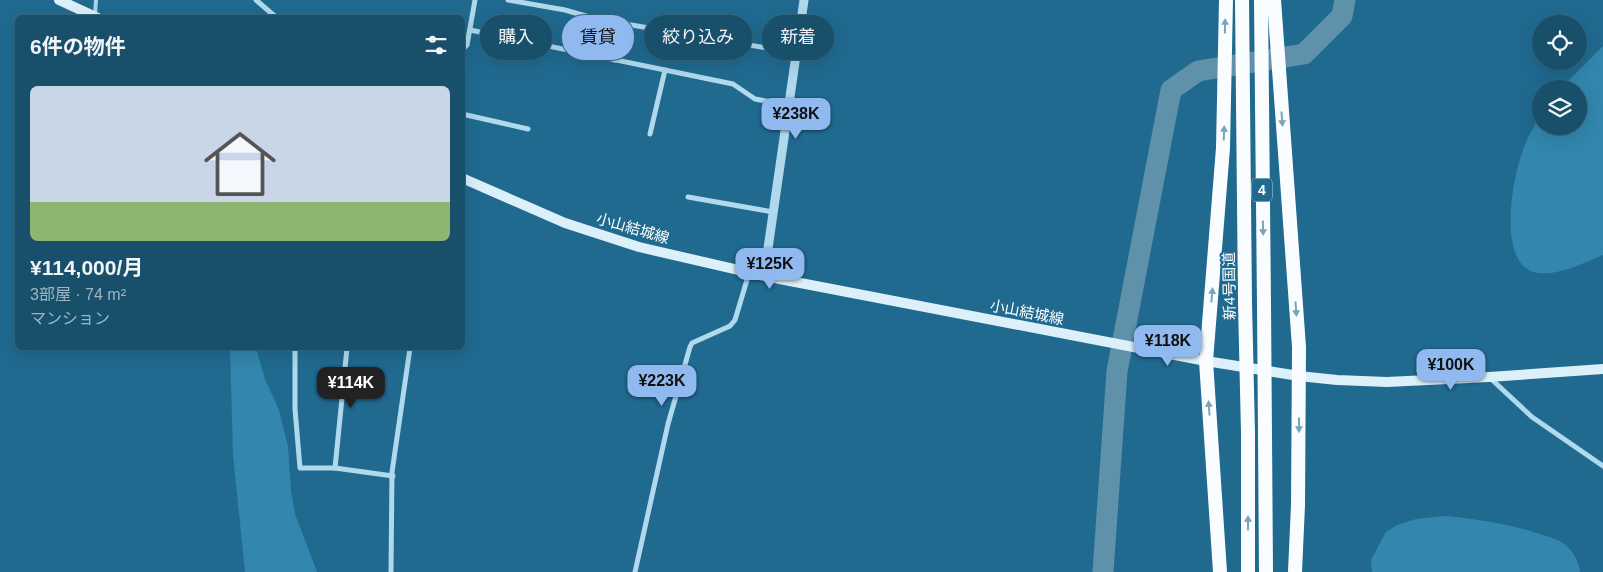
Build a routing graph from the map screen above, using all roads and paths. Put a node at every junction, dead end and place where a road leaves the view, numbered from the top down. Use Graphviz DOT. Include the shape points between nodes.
graph roads {
  1 [pos="59,0"];
  2 [pos="256,0"];
  3 [pos="474,0"];
  4 [pos="508,0"];
  5 [pos="804,0"];
  6 [pos="1226,0"];
  7 [pos="1242,0"];
  8 [pos="1261,0"];
  9 [pos="1274,0"];
  10 [pos="92,15"];
  11 [pos="274,15"];
  12 [pos="583,15"];
  13 [pos="802,15"];
  14 [pos="634,25"];
  15 [pos="470,30"];
  16 [pos="465,47"];
  17 [pos="762,47"];
  18 [pos="562,49"];
  19 [pos="615,60"];
  20 [pos="796,60"];
  21 [pos="665,70"];
  22 [pos="789,105"];
  23 [pos="465,115"];
  24 [pos="528,129"];
  25 [pos="650,134"];
  26 [pos="465,179"];
  27 [pos="688,197"];
  28 [pos="774,212"];
  29 [pos="749,273"];
  30 [pos="764,276"];
  31 [pos="295,350"];
  32 [pos="347,350"];
  33 [pos="410,350"];
  34 [pos="1206,362"];
  35 [pos="1603,369"];
  36 [pos="1299,376"];
  37 [pos="1489,377"];
  38 [pos="1603,466"];
  39 [pos="335,468"];
  40 [pos="393,476"];
  41 [pos="391,572"];
  42 [pos="635,572"];
  43 [pos="1220,572"];
  44 [pos="1248,572"];
  45 [pos="1266,572"];
  46 [pos="1295,572"];
  1 -- 10 [label="main road"];
  2 -- 11 [label="street"];
  3 -- 15 [label="street"];
  4 -- 12 [label="street"];
  5 -- 13 [label="street"];
  34 -- 6 [label="highway, one-way" via="1223,148"];
  44 -- 7 [label="highway, 新4号国道 / 4, one-way, bridge"];
  8 -- 45 [label="highway, 4, one-way, bridge"];
  9 -- 36 [label="highway, one-way"];
  14 -- 17 [label="street"];
  15 -- 16 [label="street"];
  15 -- 18 [label="street"];
  19 -- 21 [label="street"];
  20 -- 22 [label="street"];
  21 -- 22 [label="street" via="733,84 755,99"];
  21 -- 25 [label="street"];
  22 -- 28 [label="street"];
  23 -- 24 [label="street"];
  26 -- 29 [label="main road, 小山結城線" via="565,223 622,243"];
  27 -- 28 [label="street"];
  28 -- 30 [label="street"];
  29 -- 30 [label="main road, 小山結城線"];
  29 -- 42 [label="street" via="736,320 690,347 666,430"];
  30 -- 34 [label="main road, 小山結城線"];
  31 -- 39 [label="street" via="300,468"];
  32 -- 39 [label="street"];
  33 -- 40 [label="street"];
  34 -- 36 [label="main road, 小山結城線"];
  43 -- 34 [label="highway, one-way"];
  35 -- 37 [label="main road, 小山結城線"];
  36 -- 37 [label="main road, 小山結城線" via="1387,382"];
  36 -- 46 [label="highway, one-way"];
  37 -- 38 [label="street" via="1532,417"];
  39 -- 40 [label="street"];
  40 -- 41 [label="street"];
}
